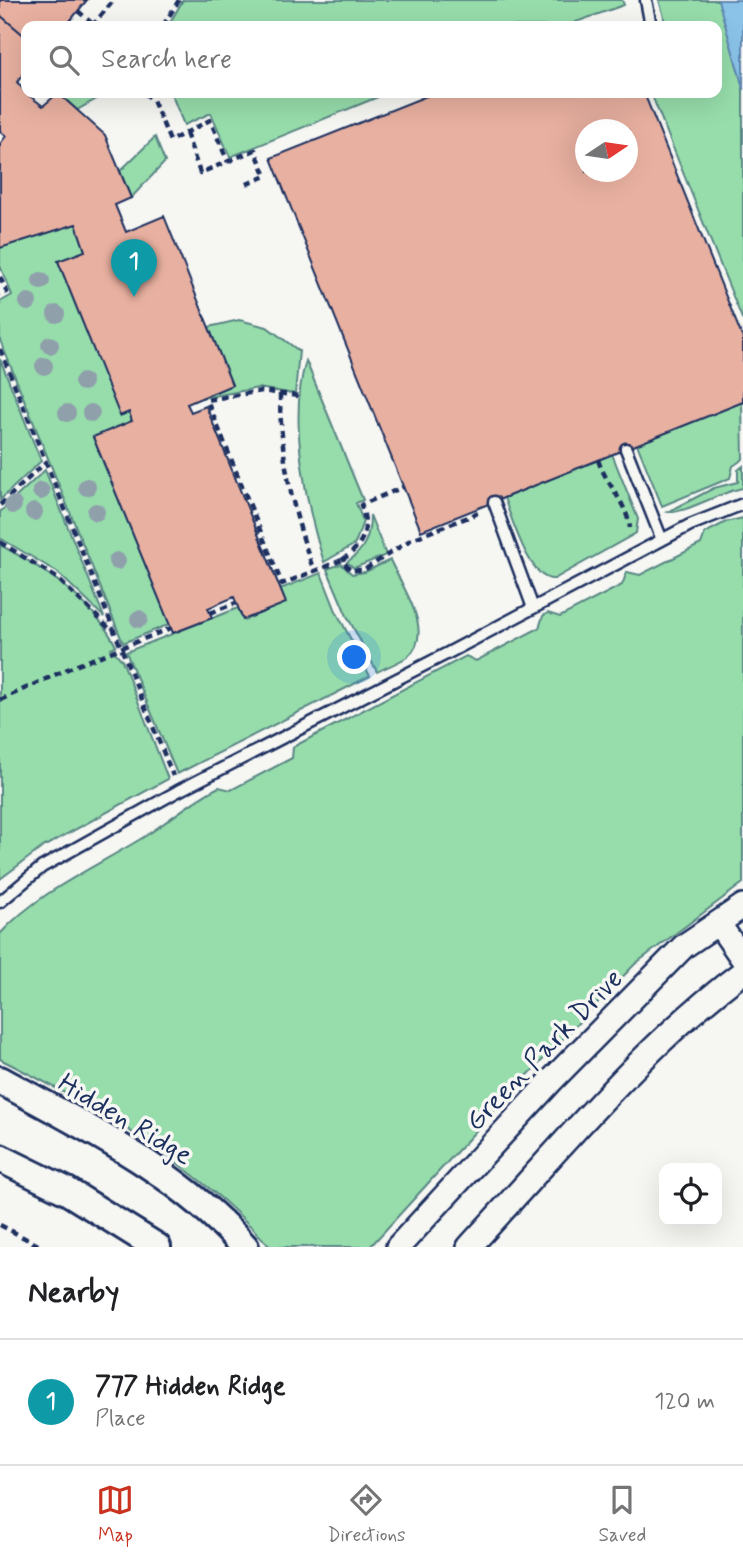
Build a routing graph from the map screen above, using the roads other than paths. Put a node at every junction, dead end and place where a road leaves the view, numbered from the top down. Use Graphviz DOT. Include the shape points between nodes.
graph roads {
  1 [pos="646,0"];
  2 [pos="650,21"];
  3 [pos="626,449"];
  4 [pos="494,502"];
  5 [pos="743,504"];
  6 [pos="662,540"];
  7 [pos="533,608"];
  8 [pos="0,902"];
  9 [pos="743,906"];
  10 [pos="718,923"];
  11 [pos="743,960"];
  12 [pos="743,972"];
  13 [pos="0,1080"];
  14 [pos="0,1158"];
  15 [pos="157,1247"];
  16 [pos="245,1247"];
  17 [pos="398,1247"];
  18 [pos="469,1247"];
  1 -- 2 [label="lane"];
  3 -- 6 [label="lane"];
  4 -- 7 [label="lane"];
  5 -- 6 [label="lane"];
  6 -- 7 [label="lane"];
  7 -- 8 [label="lane" via="178,791 42,867"];
  9 -- 10 [label="street, Green Park Drive"];
  10 -- 11 [label="street"];
  10 -- 17 [label="street, Green Park Drive" via="684,946"];
  12 -- 18 [label="street" via="634,1070"];
  13 -- 16 [label="main road, Hidden Ridge" via="155,1167 199,1201"];
  14 -- 15 [label="main road" via="67,1191"];
}
